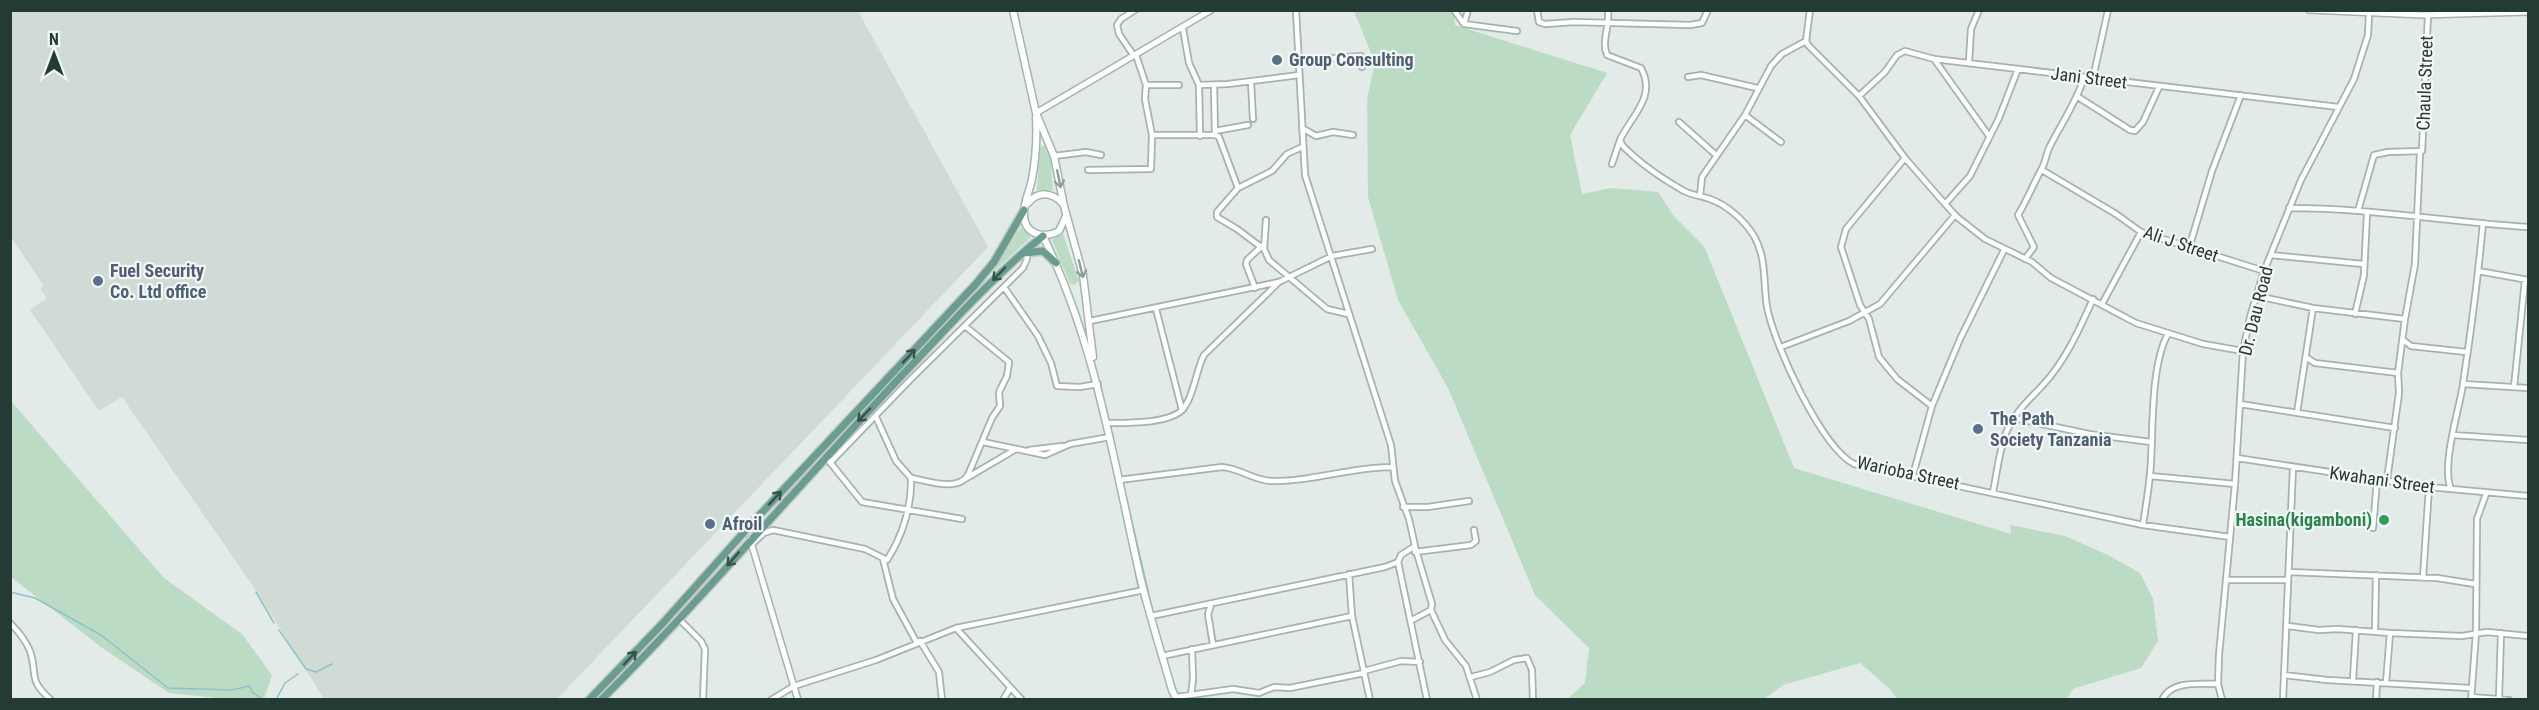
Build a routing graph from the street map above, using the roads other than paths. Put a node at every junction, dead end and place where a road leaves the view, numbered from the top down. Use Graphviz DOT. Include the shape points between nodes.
graph roads {
  1 [pos="1013,10"];
  2 [pos="1135,10"];
  3 [pos="1211,10"];
  4 [pos="1296,10"];
  5 [pos="1454,10"];
  6 [pos="1468,10"];
  7 [pos="1537,10"];
  8 [pos="1608,10"];
  9 [pos="1708,10"];
  10 [pos="1810,10"];
  11 [pos="1979,10"];
  12 [pos="2108,10"];
  13 [pos="2309,10"];
  14 [pos="2377,12"];
  15 [pos="2529,12"];
  16 [pos="2369,14"];
  17 [pos="2426,14"];
  18 [pos="1464,24"];
  19 [pos="1610,24"];
  20 [pos="1183,29"];
  21 [pos="1517,31"];
  22 [pos="1806,41"];
  23 [pos="1135,56"];
  24 [pos="1934,59"];
  25 [pos="1298,61"];
  26 [pos="1969,62"];
  27 [pos="1362,66"];
  28 [pos="2018,69"];
  29 [pos="1299,75"];
  30 [pos="1688,77"];
  31 [pos="2084,78"];
  32 [pos="2093,78"];
  33 [pos="1251,82"];
  34 [pos="1146,85"];
  35 [pos="1179,85"];
  36 [pos="1199,85"];
  37 [pos="1214,85"];
  38 [pos="2159,87"];
  39 [pos="1757,88"];
  40 [pos="2241,95"];
  41 [pos="1859,96"];
  42 [pos="2078,97"];
  43 [pos="2338,107"];
  44 [pos="1036,114"];
  45 [pos="1745,115"];
  46 [pos="1253,119"];
  47 [pos="1679,122"];
  48 [pos="1248,125"];
  49 [pos="1302,128"];
  50 [pos="1215,133"];
  51 [pos="1152,135"];
  52 [pos="1353,135"];
  53 [pos="1200,136"];
  54 [pos="1989,136"];
  55 [pos="1620,140"];
  56 [pos="1781,142"];
  57 [pos="1302,147"];
  58 [pos="2420,153"];
  59 [pos="1101,155"];
  60 [pos="1716,155"];
  61 [pos="1054,156"];
  62 [pos="1905,158"];
  63 [pos="1612,164"];
  64 [pos="1088,170"];
  65 [pos="2042,170"];
  66 [pos="1238,188"];
  67 [pos="1700,196"];
  68 [pos="1945,204"];
  69 [pos="1025,207"];
  70 [pos="2289,208"];
  71 [pos="1065,209"];
  72 [pos="2358,211"];
  73 [pos="2367,213"];
  74 [pos="1955,215"];
  75 [pos="2419,216"];
  76 [pos="1266,220"];
  77 [pos="2483,223"];
  78 [pos="2529,227"];
  79 [pos="2141,232"];
  80 [pos="1043,236"];
  81 [pos="1262,246"];
  82 [pos="2189,248"];
  83 [pos="1372,249"];
  84 [pos="2004,250"];
  85 [pos="1026,252"];
  86 [pos="2271,255"];
  87 [pos="1332,256"];
  88 [pos="1014,259"];
  89 [pos="2025,260"];
  90 [pos="1056,263"];
  91 [pos="2363,264"];
  92 [pos="2264,271"];
  93 [pos="2478,271"];
  94 [pos="1288,277"];
  95 [pos="2527,280"];
  96 [pos="1279,282"];
  97 [pos="1004,287"];
  98 [pos="1255,288"];
  99 [pos="2257,296"];
  100 [pos="2093,299"];
  101 [pos="2102,304"];
  102 [pos="2313,308"];
  103 [pos="1156,309"];
  104 [pos="1865,313"];
  105 [pos="1348,314"];
  106 [pos="2355,314"];
  107 [pos="2405,319"];
  108 [pos="1090,321"];
  109 [pos="965,326"];
  110 [pos="2168,334"];
  111 [pos="2403,340"];
  112 [pos="2411,346"];
  113 [pos="1781,347"];
  114 [pos="2402,348"];
  115 [pos="2243,351"];
  116 [pos="2466,352"];
  117 [pos="2307,358"];
  118 [pos="2315,363"];
  119 [pos="2305,368"];
  120 [pos="1095,370"];
  121 [pos="2398,373"];
  122 [pos="1098,384"];
  123 [pos="2463,384"];
  124 [pos="2514,387"];
  125 [pos="2529,388"];
  126 [pos="2240,404"];
  127 [pos="1932,406"];
  128 [pos="1182,410"];
  129 [pos="2297,413"];
  130 [pos="876,417"];
  131 [pos="2014,418"];
  132 [pos="1107,423"];
  133 [pos="2395,428"];
  134 [pos="2453,435"];
  135 [pos="1110,438"];
  136 [pos="2529,440"];
  137 [pos="983,442"];
  138 [pos="2151,442"];
  139 [pos="1016,449"];
  140 [pos="2237,458"];
  141 [pos="828,460"];
  142 [pos="1392,467"];
  143 [pos="2293,467"];
  144 [pos="1913,475"];
  145 [pos="2150,476"];
  146 [pos="911,478"];
  147 [pos="965,479"];
  148 [pos="1119,480"];
  149 [pos="2377,480"];
  150 [pos="2387,480"];
  151 [pos="2235,484"];
  152 [pos="2429,487"];
  153 [pos="2451,489"];
  154 [pos="1993,492"];
  155 [pos="2486,494"];
  156 [pos="2529,496"];
  157 [pos="1469,501"];
  158 [pos="1403,507"];
  159 [pos="906,510"];
  160 [pos="962,519"];
  161 [pos="2143,525"];
  162 [pos="2373,528"];
  163 [pos="1474,530"];
  164 [pos="2230,537"];
  165 [pos="751,542"];
  166 [pos="1414,546"];
  167 [pos="1409,552"];
  168 [pos="1416,552"];
  169 [pos="883,560"];
  170 [pos="1398,562"];
  171 [pos="2289,572"];
  172 [pos="1349,574"];
  173 [pos="2376,575"];
  174 [pos="2423,578"];
  175 [pos="2226,580"];
  176 [pos="2288,580"];
  177 [pos="2475,584"];
  178 [pos="1144,590"];
  179 [pos="1211,605"];
  180 [pos="1431,610"];
  181 [pos="1151,616"];
  182 [pos="1352,616"];
  183 [pos="680,620"];
  184 [pos="1412,620"];
  185 [pos="10,623"];
  186 [pos="2288,626"];
  187 [pos="956,628"];
  188 [pos="2356,630"];
  189 [pos="2375,631"];
  190 [pos="2390,633"];
  191 [pos="2476,633"];
  192 [pos="2501,633"];
  193 [pos="2529,636"];
  194 [pos="919,642"];
  195 [pos="1213,645"];
  196 [pos="1192,649"];
  197 [pos="1162,656"];
  198 [pos="1420,662"];
  199 [pos="1364,672"];
  200 [pos="2284,675"];
  201 [pos="1471,677"];
  202 [pos="2353,680"];
  203 [pos="2377,682"];
  204 [pos="2386,683"];
  205 [pos="2218,684"];
  206 [pos="794,686"];
  207 [pos="1010,688"];
  208 [pos="2470,688"];
  209 [pos="43,693"];
  210 [pos="1191,695"];
  211 [pos="1176,698"];
  212 [pos="2471,698"];
  213 [pos="43,699"];
  214 [pos="51,699"];
  215 [pos="589,699"];
  216 [pos="601,699"];
  217 [pos="703,699"];
  218 [pos="771,699"];
  219 [pos="798,699"];
  220 [pos="942,699"];
  221 [pos="1003,699"];
  222 [pos="1022,699"];
  223 [pos="1370,699"];
  224 [pos="1428,699"];
  225 [pos="1477,699"];
  226 [pos="1533,699"];
  227 [pos="2157,699"];
  228 [pos="2162,699"];
  229 [pos="2222,699"];
  230 [pos="2283,699"];
  231 [pos="2376,699"];
  232 [pos="2499,699"];
  233 [pos="2509,699"];
  1 -- 44 [label="main road"];
  2 -- 23 [label="street" via="1117,26"];
  3 -- 20 [label="street"];
  4 -- 25 [label="street"];
  5 -- 18 [label="street"];
  6 -- 18 [label="street"];
  7 -- 19 [label="street" via="1539,21 1545,24"];
  8 -- 19 [label="street"];
  9 -- 19 [label="street" via="1698,25"];
  10 -- 22 [label="street"];
  11 -- 26 [label="street" via="1971,29"];
  12 -- 32 [label="street"];
  13 -- 16 [label="street"];
  14 -- 16 [label="street"];
  14 -- 17 [label="street"];
  15 -- 17 [label="street"];
  16 -- 43 [label="street, Dr. Dau Road" via="2354,79"];
  17 -- 58 [label="street, Chaula Street"];
  18 -- 21 [label="street"];
  19 -- 55 [label="street" via="1604,47 1606,56 1641,68 1646,86 1643,102"];
  20 -- 23 [label="street"];
  20 -- 36 [label="street" via="1189,63"];
  22 -- 39 [label="street" via="1777,59"];
  22 -- 41 [label="street"];
  23 -- 34 [label="street"];
  23 -- 44 [label="street"];
  24 -- 26 [label="street, Jani Street"];
  24 -- 41 [label="street, Jani Street" via="1900,53"];
  24 -- 54 [label="street"];
  25 -- 27 [label="street" via="1361,56"];
  25 -- 29 [label="street"];
  26 -- 28 [label="street, Jani Street"];
  28 -- 31 [label="street, Jani Street"];
  28 -- 54 [label="street"];
  29 -- 33 [label="street"];
  29 -- 49 [label="street"];
  30 -- 39 [label="street" via="1701,75"];
  31 -- 32 [label="street, Jani Street"];
  31 -- 42 [label="street"];
  32 -- 38 [label="street, Jani Street"];
  33 -- 37 [label="street"];
  33 -- 46 [label="street"];
  34 -- 35 [label="street"];
  34 -- 51 [label="street"];
  36 -- 37 [label="street"];
  36 -- 53 [label="street"];
  37 -- 50 [label="street"];
  38 -- 40 [label="street, Jani Street"];
  38 -- 42 [label="street" via="2144,122 2135,131"];
  39 -- 45 [label="street"];
  40 -- 43 [label="street, Jani Street"];
  40 -- 82 [label="street" via="2212,171"];
  41 -- 62 [label="street"];
  42 -- 65 [label="street"];
  43 -- 70 [label="street, Dr. Dau Road"];
  44 -- 61 [label="main road"];
  44 -- 69 [label="main road" via="1033,177"];
  45 -- 56 [label="street"];
  45 -- 60 [label="street"];
  47 -- 60 [label="street"];
  48 -- 50 [label="street"];
  49 -- 52 [label="street" via="1316,136 1332,132"];
  49 -- 57 [label="street"];
  50 -- 53 [label="street"];
  50 -- 66 [label="street"];
  51 -- 53 [label="street"];
  51 -- 64 [label="street" via="1151,169"];
  54 -- 68 [label="street" via="1970,176"];
  55 -- 63 [label="street"];
  55 -- 67 [label="street, Warioba Street" via="1625,148 1686,192"];
  57 -- 66 [label="street" via="1284,155 1272,171"];
  57 -- 87 [label="street" via="1305,175"];
  58 -- 72 [label="street, Chaula Street" via="2374,155"];
  58 -- 75 [label="street"];
  59 -- 61 [label="street" via="1086,152"];
  60 -- 67 [label="street" via="1702,177"];
  61 -- 71 [label="main road, one-way"];
  62 -- 68 [label="street"];
  62 -- 104 [label="street" via="1862,208 1842,239 1843,255"];
  65 -- 79 [label="street, Ali J Street"];
  65 -- 89 [label="street" via="2018,215 2034,247"];
  66 -- 81 [label="street" via="1216,215"];
  67 -- 113 [label="street, Warioba Street" via="1726,207 1753,235 1764,267 1767,308"];
  68 -- 74 [label="street"];
  69 -- 71 [label="main road" via="1034,197 1048,194 1055,196"];
  69 -- 80 [label="main road" via="1028,228"];
  215 -- 69 [label="main road, one-way" via="975,285 994,262"];
  70 -- 72 [label="street"];
  70 -- 86 [label="street, Dr. Dau Road"];
  71 -- 80 [label="main road" via="1059,231"];
  71 -- 108 [label="main road, one-way" via="1083,275"];
  72 -- 73 [label="street"];
  73 -- 75 [label="street"];
  73 -- 91 [label="street"];
  74 -- 84 [label="street"];
  74 -- 104 [label="street" via="1880,304"];
  75 -- 77 [label="street"];
  75 -- 107 [label="street"];
  76 -- 81 [label="street"];
  77 -- 78 [label="street"];
  77 -- 93 [label="street"];
  79 -- 82 [label="street, Ali J Street"];
  79 -- 101 [label="street"];
  80 -- 88 [label="main road"];
  80 -- 90 [label="main road"];
  81 -- 94 [label="street" via="1265,255"];
  81 -- 98 [label="street" via="1246,264"];
  82 -- 92 [label="street, Ali J Street"];
  83 -- 87 [label="street"];
  84 -- 89 [label="street"];
  84 -- 127 [label="street"];
  85 -- 88 [label="main road"];
  85 -- 90 [label="main road" via="1043,251"];
  85 -- 97 [label="street" via="1026,264"];
  86 -- 91 [label="street"];
  86 -- 92 [label="street, Dr. Dau Road"];
  87 -- 94 [label="street"];
  87 -- 105 [label="street"];
  88 -- 141 [label="main road, one-way"];
  89 -- 100 [label="street"];
  90 -- 120 [label="main road"];
  91 -- 106 [label="street" via="2363,283"];
  92 -- 99 [label="street, Dr. Dau Road"];
  93 -- 95 [label="street"];
  93 -- 116 [label="street"];
  94 -- 96 [label="street"];
  94 -- 105 [label="street" via="1328,309"];
  95 -- 124 [label="street"];
  96 -- 98 [label="street"];
  96 -- 128 [label="street" via="1204,355"];
  97 -- 109 [label="street"];
  97 -- 122 [label="street" via="1038,336 1057,386"];
  98 -- 103 [label="street"];
  99 -- 102 [label="street"];
  99 -- 115 [label="street, Dr. Dau Road"];
  100 -- 101 [label="street"];
  100 -- 131 [label="street" via="2054,370"];
  101 -- 110 [label="street" via="2136,323"];
  102 -- 106 [label="street"];
  102 -- 117 [label="street"];
  103 -- 108 [label="street"];
  103 -- 128 [label="street"];
  104 -- 113 [label="street"];
  104 -- 127 [label="street" via="1886,367"];
  105 -- 142 [label="street" via="1389,440"];
  106 -- 107 [label="street"];
  107 -- 111 [label="street"];
  108 -- 120 [label="main road"];
  109 -- 130 [label="street"];
  109 -- 137 [label="street" via="1010,365 1000,390 1001,402"];
  110 -- 115 [label="street"];
  110 -- 138 [label="street" via="2160,351"];
  111 -- 112 [label="street"];
  111 -- 114 [label="street"];
  112 -- 114 [label="street"];
  112 -- 116 [label="street"];
  113 -- 144 [label="street, Warioba Street" via="1804,399 1846,460"];
  114 -- 121 [label="street"];
  115 -- 126 [label="street, Dr. Dau Road"];
  116 -- 123 [label="street"];
  117 -- 118 [label="street"];
  117 -- 119 [label="street"];
  118 -- 119 [label="street"];
  118 -- 121 [label="street"];
  119 -- 129 [label="street"];
  120 -- 122 [label="main road"];
  121 -- 133 [label="street"];
  122 -- 132 [label="main road"];
  123 -- 124 [label="street"];
  123 -- 134 [label="street"];
  124 -- 125 [label="street"];
  126 -- 129 [label="street"];
  126 -- 140 [label="street, Dr. Dau Road"];
  127 -- 144 [label="street"];
  128 -- 132 [label="street" via="1158,419"];
  129 -- 133 [label="street"];
  130 -- 141 [label="street"];
  130 -- 146 [label="street" via="896,461"];
  131 -- 138 [label="street"];
  131 -- 154 [label="street" via="2006,434"];
  132 -- 135 [label="main road"];
  133 -- 150 [label="street"];
  134 -- 136 [label="street"];
  134 -- 153 [label="street" via="2448,477"];
  135 -- 139 [label="street" via="1064,446 1045,454"];
  135 -- 148 [label="main road"];
  137 -- 139 [label="street"];
  137 -- 147 [label="street"];
  138 -- 145 [label="street"];
  139 -- 147 [label="street"];
  140 -- 143 [label="street, Kwahani Street"];
  140 -- 151 [label="street, Dr. Dau Road"];
  141 -- 159 [label="street" via="862,502"];
  141 -- 165 [label="main road"];
  142 -- 148 [label="street" via="1281,481 1223,467"];
  142 -- 158 [label="street"];
  143 -- 149 [label="street, Kwahani Street"];
  143 -- 171 [label="street"];
  144 -- 154 [label="street, Warioba Street"];
  145 -- 151 [label="street"];
  145 -- 161 [label="street"];
  146 -- 147 [label="street" via="955,484"];
  146 -- 159 [label="street"];
  148 -- 178 [label="main road"];
  149 -- 150 [label="street, Kwahani Street"];
  149 -- 162 [label="street"];
  150 -- 152 [label="street, Kwahani Street"];
  151 -- 164 [label="street, Dr. Dau Road"];
  152 -- 153 [label="street, Kwahani Street"];
  152 -- 174 [label="street"];
  153 -- 155 [label="street, Kwahani Street"];
  154 -- 161 [label="street, Warioba Street"];
  155 -- 156 [label="street, Kwahani Street"];
  155 -- 177 [label="street" via="2477,519"];
  157 -- 158 [label="street"];
  158 -- 166 [label="street"];
  159 -- 160 [label="street"];
  159 -- 169 [label="street" via="900,537 888,559"];
  161 -- 164 [label="street, Warioba Street"];
  163 -- 168 [label="street" via="1476,541 1471,545"];
  164 -- 175 [label="street, Dr. Dau Road"];
  165 -- 169 [label="street" via="773,530 865,549"];
  165 -- 183 [label="main road, one-way"];
  165 -- 206 [label="street"];
  166 -- 167 [label="street"];
  166 -- 168 [label="street"];
  167 -- 168 [label="street"];
  167 -- 170 [label="street" via="1401,555"];
  168 -- 180 [label="street"];
  169 -- 194 [label="street" via="893,599"];
  170 -- 172 [label="street"];
  170 -- 184 [label="street"];
  171 -- 173 [label="street"];
  171 -- 176 [label="street"];
  172 -- 179 [label="street"];
  172 -- 182 [label="street"];
  173 -- 174 [label="street"];
  173 -- 189 [label="street"];
  174 -- 177 [label="street"];
  175 -- 176 [label="street"];
  175 -- 205 [label="street, Dr. Dau Road"];
  176 -- 186 [label="street"];
  177 -- 191 [label="street"];
  178 -- 181 [label="main road"];
  178 -- 187 [label="street"];
  179 -- 181 [label="street"];
  179 -- 195 [label="street" via="1208,614"];
  180 -- 184 [label="street"];
  180 -- 201 [label="street" via="1445,640"];
  181 -- 197 [label="main road"];
  182 -- 195 [label="street"];
  182 -- 199 [label="street"];
  183 -- 216 [label="main road"];
  183 -- 217 [label="street" via="705,650"];
  184 -- 198 [label="street"];
  185 -- 209 [label="street" via="28,648 34,677"];
  186 -- 188 [label="street"];
  186 -- 200 [label="street"];
  187 -- 194 [label="street"];
  187 -- 207 [label="street"];
  188 -- 189 [label="street"];
  188 -- 202 [label="street"];
  189 -- 190 [label="street"];
  190 -- 191 [label="street"];
  190 -- 204 [label="street"];
  191 -- 192 [label="street"];
  191 -- 208 [label="street"];
  192 -- 193 [label="street"];
  192 -- 232 [label="street"];
  194 -- 206 [label="street"];
  194 -- 220 [label="street" via="939,672"];
  195 -- 196 [label="street"];
  196 -- 197 [label="street"];
  196 -- 210 [label="street"];
  197 -- 211 [label="main road"];
  198 -- 199 [label="street" via="1401,661"];
  198 -- 224 [label="street"];
  199 -- 210 [label="street" via="1259,693 1233,689"];
  199 -- 223 [label="street"];
  200 -- 202 [label="street"];
  200 -- 230 [label="street"];
  201 -- 225 [label="street"];
  201 -- 226 [label="street" via="1527,658 1532,670"];
  202 -- 203 [label="street"];
  203 -- 204 [label="street"];
  203 -- 231 [label="street"];
  204 -- 208 [label="street"];
  205 -- 228 [label="street" via="2181,686 2167,691"];
  205 -- 229 [label="street, Dr. Dau Road"];
  206 -- 218 [label="street"];
  206 -- 219 [label="street"];
  207 -- 221 [label="street"];
  207 -- 222 [label="street"];
  208 -- 212 [label="street"];
  209 -- 213 [label="street"];
  209 -- 214 [label="street"];
  210 -- 211 [label="street"];
  212 -- 232 [label="street"];
  227 -- 228 [label="street"];
  232 -- 233 [label="street"];
}
